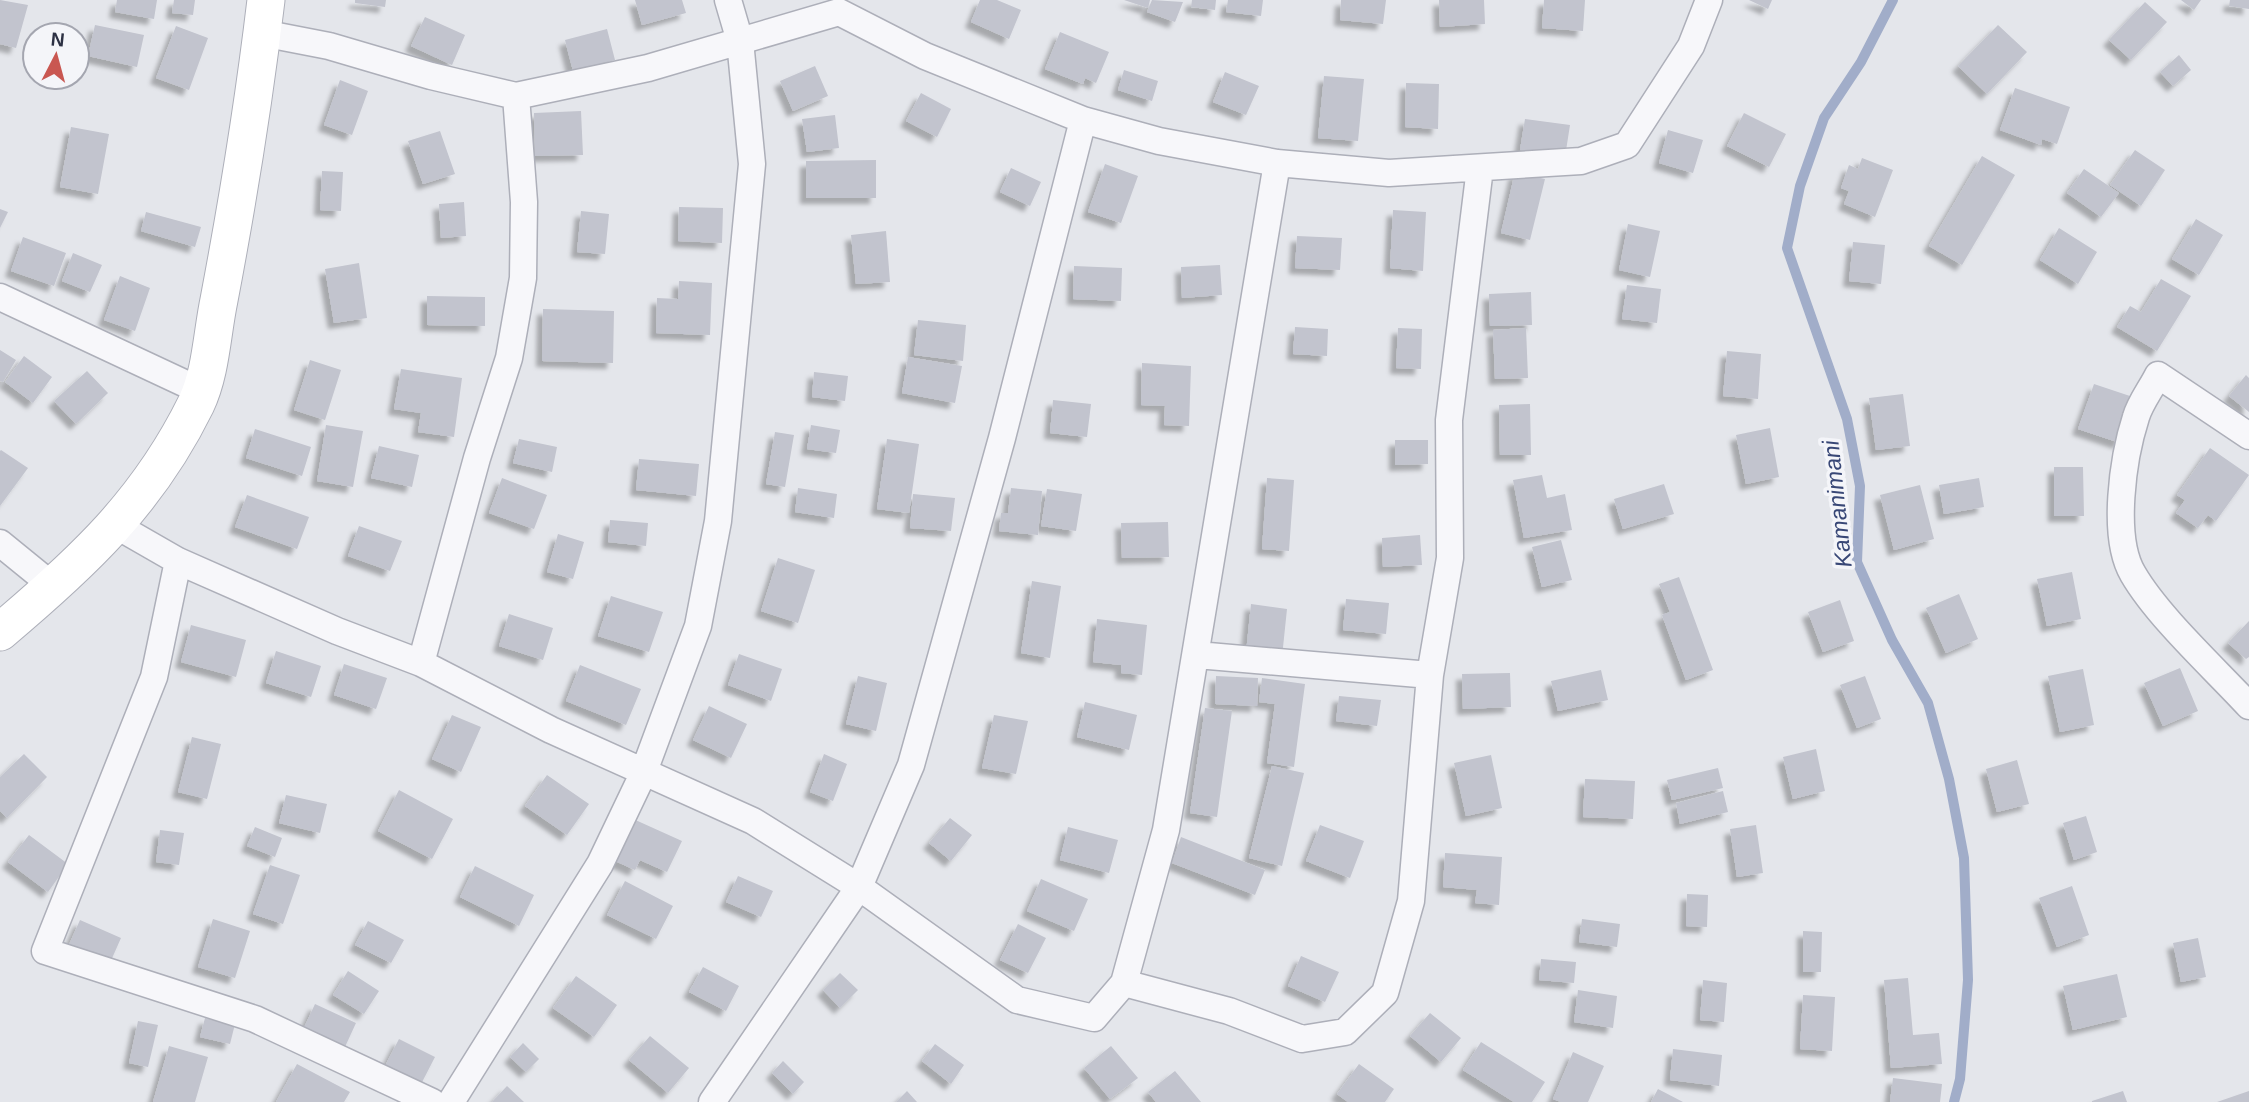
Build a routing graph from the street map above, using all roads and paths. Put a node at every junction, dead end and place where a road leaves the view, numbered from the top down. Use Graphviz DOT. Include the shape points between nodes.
graph roads {
  1 [pos="727,0"];
  2 [pos="1709,0"];
  3 [pos="264,16"];
  4 [pos="740,41"];
  5 [pos="516,96"];
  6 [pos="1083,120"];
  7 [pos="1277,163"];
  8 [pos="1480,168"];
  9 [pos="0,297"];
  10 [pos="201,391"];
  11 [pos="2249,436"];
  12 [pos="117,526"];
  13 [pos="0,543"];
  14 [pos="178,561"];
  15 [pos="54,587"];
  16 [pos="0,632"];
  17 [pos="1197,654"];
  18 [pos="421,663"];
  19 [pos="1430,675"];
  20 [pos="2249,706"];
  21 [pos="643,774"];
  22 [pos="859,887"];
  23 [pos="1124,983"];
  24 [pos="432,1102"];
  25 [pos="452,1102"];
  26 [pos="712,1102"];
  1 -- 4 [label="street"];
  2 -- 8 [label="street" via="1691,46 1627,145 1581,161"];
  3 -- 5 [label="street" via="329,46"];
  3 -- 10 [label="street" via="255,100"];
  4 -- 5 [label="street" via="648,68"];
  4 -- 6 [label="street" via="839,12 925,56"];
  4 -- 21 [label="street" via="752,164 718,521 698,626"];
  5 -- 18 [label="street" via="524,202 523,278 512,344"];
  6 -- 7 [label="street" via="1159,141"];
  6 -- 22 [label="street" via="911,765"];
  7 -- 8 [label="street" via="1389,173"];
  7 -- 17 [label="street"];
  8 -- 19 [label="street" via="1449,420 1450,558"];
  9 -- 10 [label="street"];
  10 -- 12 [label="street" via="150,481"];
  11 -- 20 [label="street" via="2158,375 2137,415 2124,464 2122,536 2132,573"];
  12 -- 14 [label="street"];
  12 -- 15 [label="street"];
  13 -- 15 [label="street"];
  14 -- 18 [label="street"];
  14 -- 24 [label="street" via="154,677 45,951 255,1018"];
  15 -- 16 [label="street"];
  17 -- 19 [label="street"];
  17 -- 23 [label="street" via="1166,830"];
  18 -- 21 [label="street"];
  19 -- 23 [label="street" via="1411,901 1385,993 1345,1032 1302,1039 1229,1011"];
  21 -- 22 [label="street" via="753,821"];
  21 -- 25 [label="street" via="600,864"];
  22 -- 23 [label="street" via="1017,1000 1094,1018"];
  22 -- 26 [label="street"];
}
